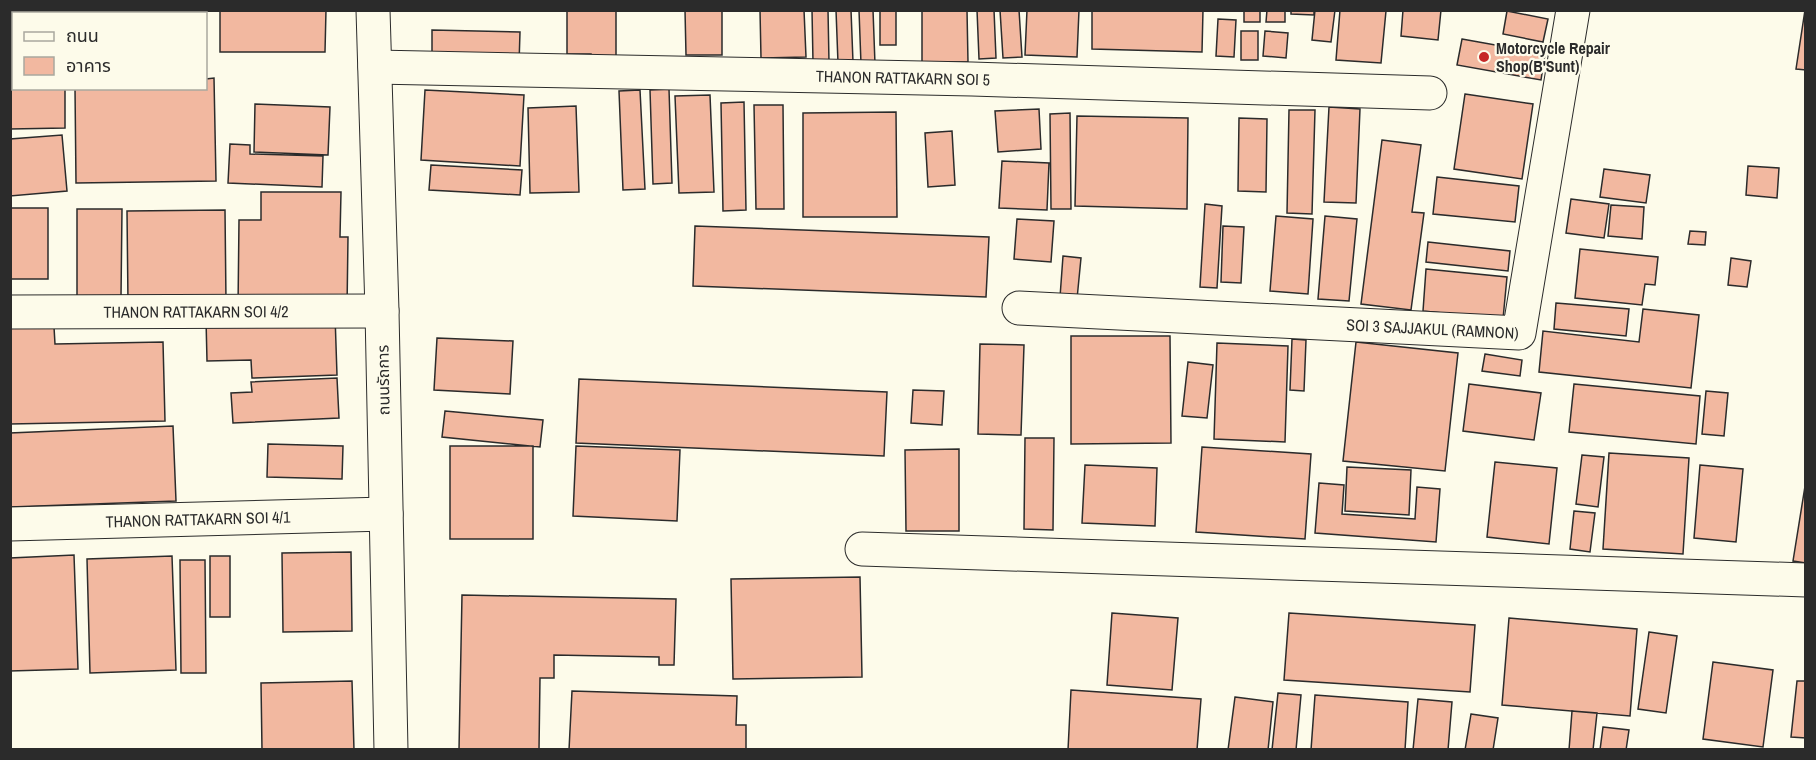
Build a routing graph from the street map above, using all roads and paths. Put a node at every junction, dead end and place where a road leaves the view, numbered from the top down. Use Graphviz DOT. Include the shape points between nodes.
graph roads {
  1 [pos="373,10"];
  2 [pos="1573,10"];
  3 [pos="375,67"];
  4 [pos="1430,93"];
  5 [pos="1019,308"];
  6 [pos="382,311"];
  7 [pos="10,312"];
  8 [pos="386,514"];
  9 [pos="10,524"];
  10 [pos="862,549"];
  11 [pos="1806,580"];
  12 [pos="391,750"];
  1 -- 3 [label="street, ถนนรัถการ"];
  2 -- 5 [label="street, SOI 3 SAJJAKUL (RAMNON)" via="1519,333"];
  3 -- 4 [label="street, THANON RATTAKARN SOI 5"];
  3 -- 6 [label="street, ถนนรัถการ"];
  6 -- 7 [label="street, THANON RATTAKARN SOI 4/2"];
  6 -- 8 [label="street, ถนนรัถการ"];
  8 -- 9 [label="street, THANON RATTAKARN SOI 4/1"];
  8 -- 12 [label="street, ถนนรัถการ"];
  10 -- 11 [label="street"];
}
